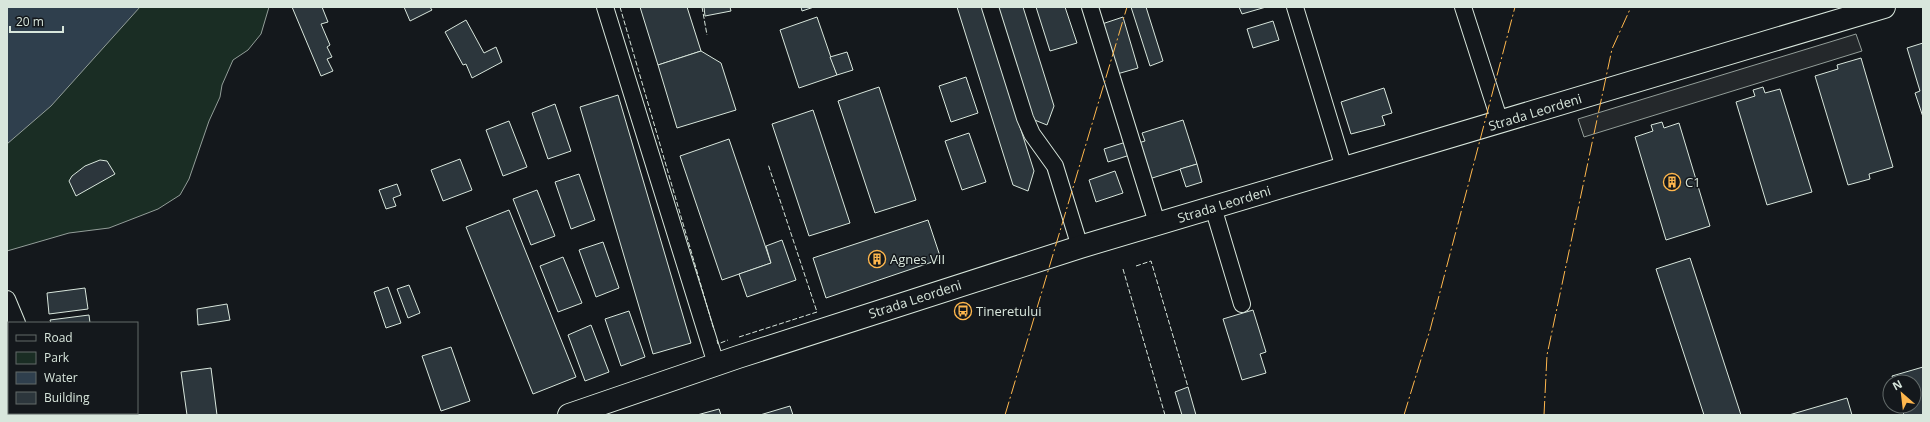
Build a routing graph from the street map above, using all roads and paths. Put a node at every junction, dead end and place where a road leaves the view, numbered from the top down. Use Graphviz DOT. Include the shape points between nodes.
graph roads {
  1 [pos="605,7"];
  2 [pos="990,7"];
  3 [pos="1090,7"];
  4 [pos="1295,7"];
  5 [pos="1463,7"];
  6 [pos="1884,7"];
  7 [pos="1500,122"];
  8 [pos="1344,168"];
  9 [pos="1213,207"];
  10 [pos="1157,224"];
  11 [pos="1080,247"];
  12 [pos="7,299"];
  13 [pos="1242,304"];
  14 [pos="17,322"];
  15 [pos="716,364"];
  16 [pos="569,415"];
  1 -- 15 [label="street"];
  2 -- 11 [label="street" via="1025,118 1032,134 1055,166"];
  3 -- 10 [label="street"];
  4 -- 8 [label="street"];
  5 -- 7 [label="street"];
  6 -- 7 [label="main road, Strada Leordeni"];
  7 -- 8 [label="main road, Strada Leordeni"];
  8 -- 9 [label="main road, Strada Leordeni"];
  9 -- 10 [label="main road, Strada Leordeni"];
  9 -- 13 [label="street"];
  10 -- 11 [label="main road, Strada Leordeni"];
  11 -- 15 [label="main road, Strada Leordeni"];
  12 -- 14 [label="street"];
  15 -- 16 [label="main road, Strada Leordeni"];
}
